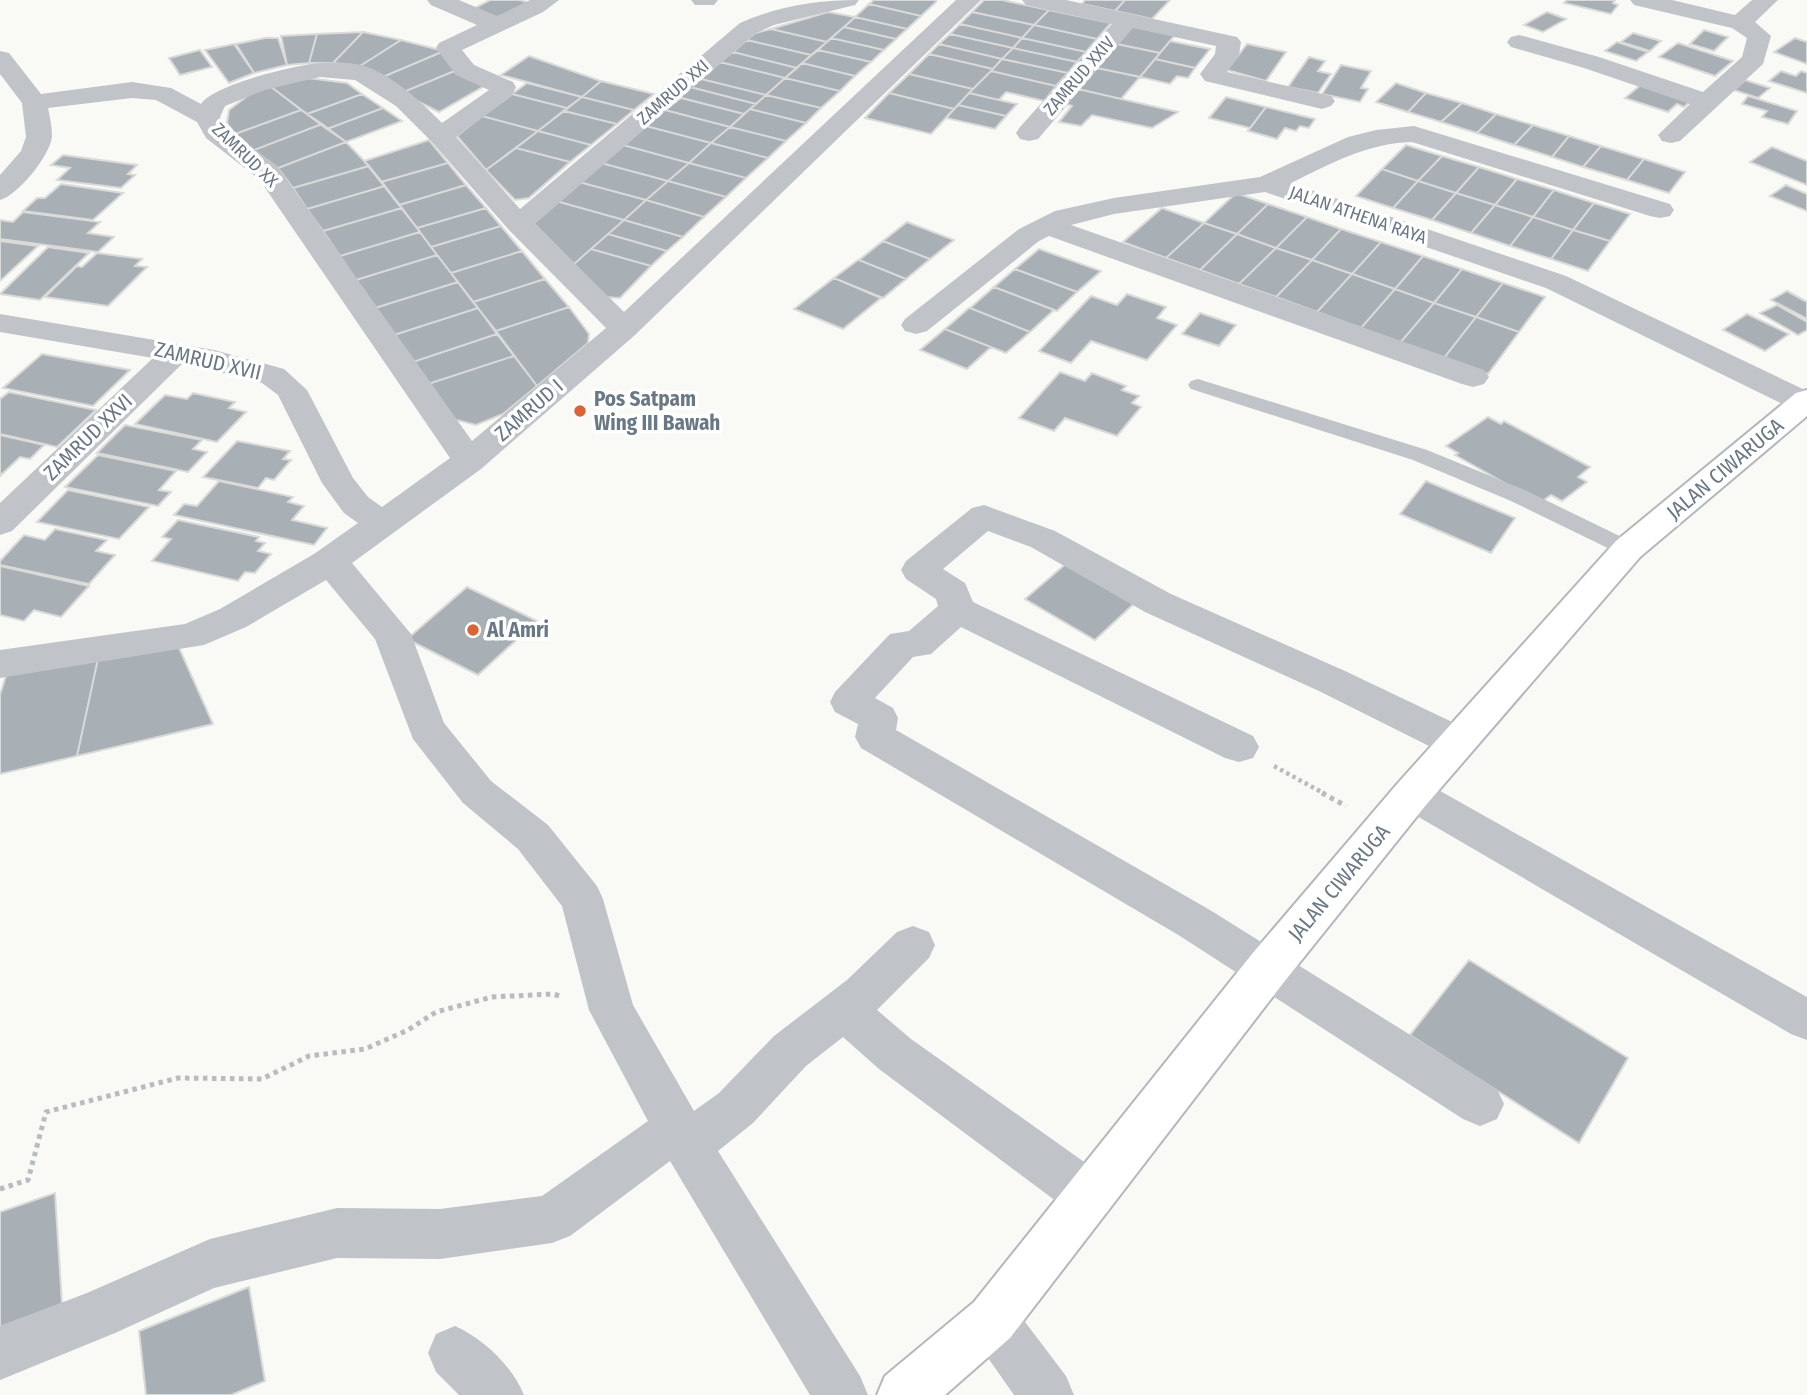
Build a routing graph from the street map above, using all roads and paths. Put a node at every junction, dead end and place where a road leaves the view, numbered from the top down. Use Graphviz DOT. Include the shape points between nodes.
graph roads {
  1 [pos="439,0"];
  2 [pos="547,0"];
  3 [pos="847,0"];
  4 [pos="969,0"];
  5 [pos="1034,0"];
  6 [pos="1642,0"];
  7 [pos="1766,0"];
  8 [pos="1128,20"];
  9 [pos="1740,23"];
  10 [pos="495,24"];
  11 [pos="1519,42"];
  12 [pos="0,58"];
  13 [pos="1322,101"];
  14 [pos="35,102"];
  15 [pos="1709,102"];
  16 [pos="207,117"];
  17 [pos="1029,133"];
  18 [pos="442,135"];
  19 [pos="1671,135"];
  20 [pos="1267,184"];
  21 [pos="0,192"];
  22 [pos="1660,210"];
  23 [pos="519,224"];
  24 [pos="1048,226"];
  25 [pos="0,323"];
  26 [pos="916,325"];
  27 [pos="624,329"];
  28 [pos="177,352"];
  29 [pos="1474,377"];
  30 [pos="1198,385"];
  31 [pos="1806,401"];
  32 [pos="470,461"];
  33 [pos="0,523"];
  34 [pos="383,524"];
  35 [pos="1628,548"];
  36 [pos="327,563"];
  37 [pos="957,610"];
  38 [pos="0,664"];
  39 [pos="1457,742"];
  40 [pos="1239,747"];
  41 [pos="1412,793"];
  42 [pos="1328,796"];
  43 [pos="913,945"];
  44 [pos="1268,968"];
  45 [pos="843,1009"];
  46 [pos="612,1010"];
  47 [pos="1807,1020"];
  48 [pos="1480,1104"];
  49 [pos="682,1136"];
  50 [pos="0,1189"];
  51 [pos="1090,1196"];
  52 [pos="992,1320"];
  53 [pos="0,1353"];
  54 [pos="455,1353"];
  55 [pos="910,1393"];
  56 [pos="497,1395"];
  57 [pos="841,1395"];
  58 [pos="1047,1395"];
  1 -- 10 [label="street"];
  2 -- 10 [label="street" via="522,16"];
  3 -- 23 [label="street, ZAMRUD XXI" via="748,28"];
  4 -- 27 [label="street, ZAMRUD I"];
  5 -- 8 [label="street"];
  6 -- 9 [label="street"];
  7 -- 9 [label="street"];
  8 -- 13 [label="street" via="1229,42 1214,76"];
  8 -- 17 [label="street, ZAMRUD XXIV"];
  9 -- 15 [label="street" via="1759,36 1754,59"];
  10 -- 18 [label="street" via="447,49 465,70 504,87 503,91"];
  11 -- 15 [label="street"];
  12 -- 14 [label="street"];
  14 -- 16 [label="street" via="132,90 162,93"];
  14 -- 21 [label="street" via="39,137 34,153"];
  15 -- 19 [label="street"];
  16 -- 18 [label="street, ZAMRUD XX" via="215,101 257,84 320,70 361,73 405,101"];
  16 -- 32 [label="street, ZAMRUD XX" via="215,132 269,173"];
  18 -- 23 [label="street, ZAMRUD XX"];
  20 -- 22 [label="street" via="1368,138 1414,134"];
  20 -- 24 [label="street, JALAN ATHENA RAYA" via="1101,209"];
  20 -- 31 [label="street, JALAN ATHENA RAYA" via="1556,282"];
  23 -- 27 [label="street, ZAMRUD XX"];
  24 -- 26 [label="street, JALAN ATHENA RAYA" via="1029,235"];
  24 -- 29 [label="street"];
  25 -- 28 [label="street, ZAMRUD XVII"];
  27 -- 32 [label="street, ZAMRUD I"];
  28 -- 33 [label="street, ZAMRUD XXVI"];
  28 -- 34 [label="street, ZAMRUD XVII" via="255,369 291,390 339,482 356,505"];
  30 -- 35 [label="lane" via="1420,455"];
  31 -- 35 [label="street, JALAN CIWARUGA"];
  32 -- 34 [label="street, ZAMRUD I"];
  34 -- 36 [label="street, ZAMRUD I"];
  35 -- 39 [label="street, JALAN CIWARUGA"];
  36 -- 38 [label="street, ZAMRUD I" via="233,618 191,636"];
  36 -- 46 [label="street" via="392,634 427,729 477,792 533,837 582,899"];
  37 -- 39 [label="street" via="952,592 919,570 984,516 1043,539 1158,603"];
  37 -- 40 [label="street"];
  37 -- 44 [label="street" via="918,644 904,644 849,702 879,718 874,737"];
  39 -- 41 [label="street, JALAN CIWARUGA"];
  40 -- 42 [label="path"];
  41 -- 44 [label="street, JALAN CIWARUGA"];
  41 -- 47 [label="street"];
  43 -- 45 [label="street"];
  44 -- 48 [label="street"];
  44 -- 51 [label="street, JALAN CIWARUGA"];
  45 -- 49 [label="street" via="790,1051 736,1108"];
  45 -- 51 [label="street" via="895,1054"];
  46 -- 49 [label="street"];
  46 -- 50 [label="path" via="553,994 492,997 436,1012 365,1049 309,1056 262,1079 178,1078 46,1112 28,1180"];
  49 -- 53 [label="street" via="552,1219 440,1234 337,1233 261,1251 210,1264"];
  49 -- 57 [label="street"];
  51 -- 52 [label="street, JALAN CIWARUGA"];
  52 -- 55 [label="street, JALAN CIWARUGA"];
  52 -- 58 [label="street"];
  54 -- 56 [label="street"];
}
